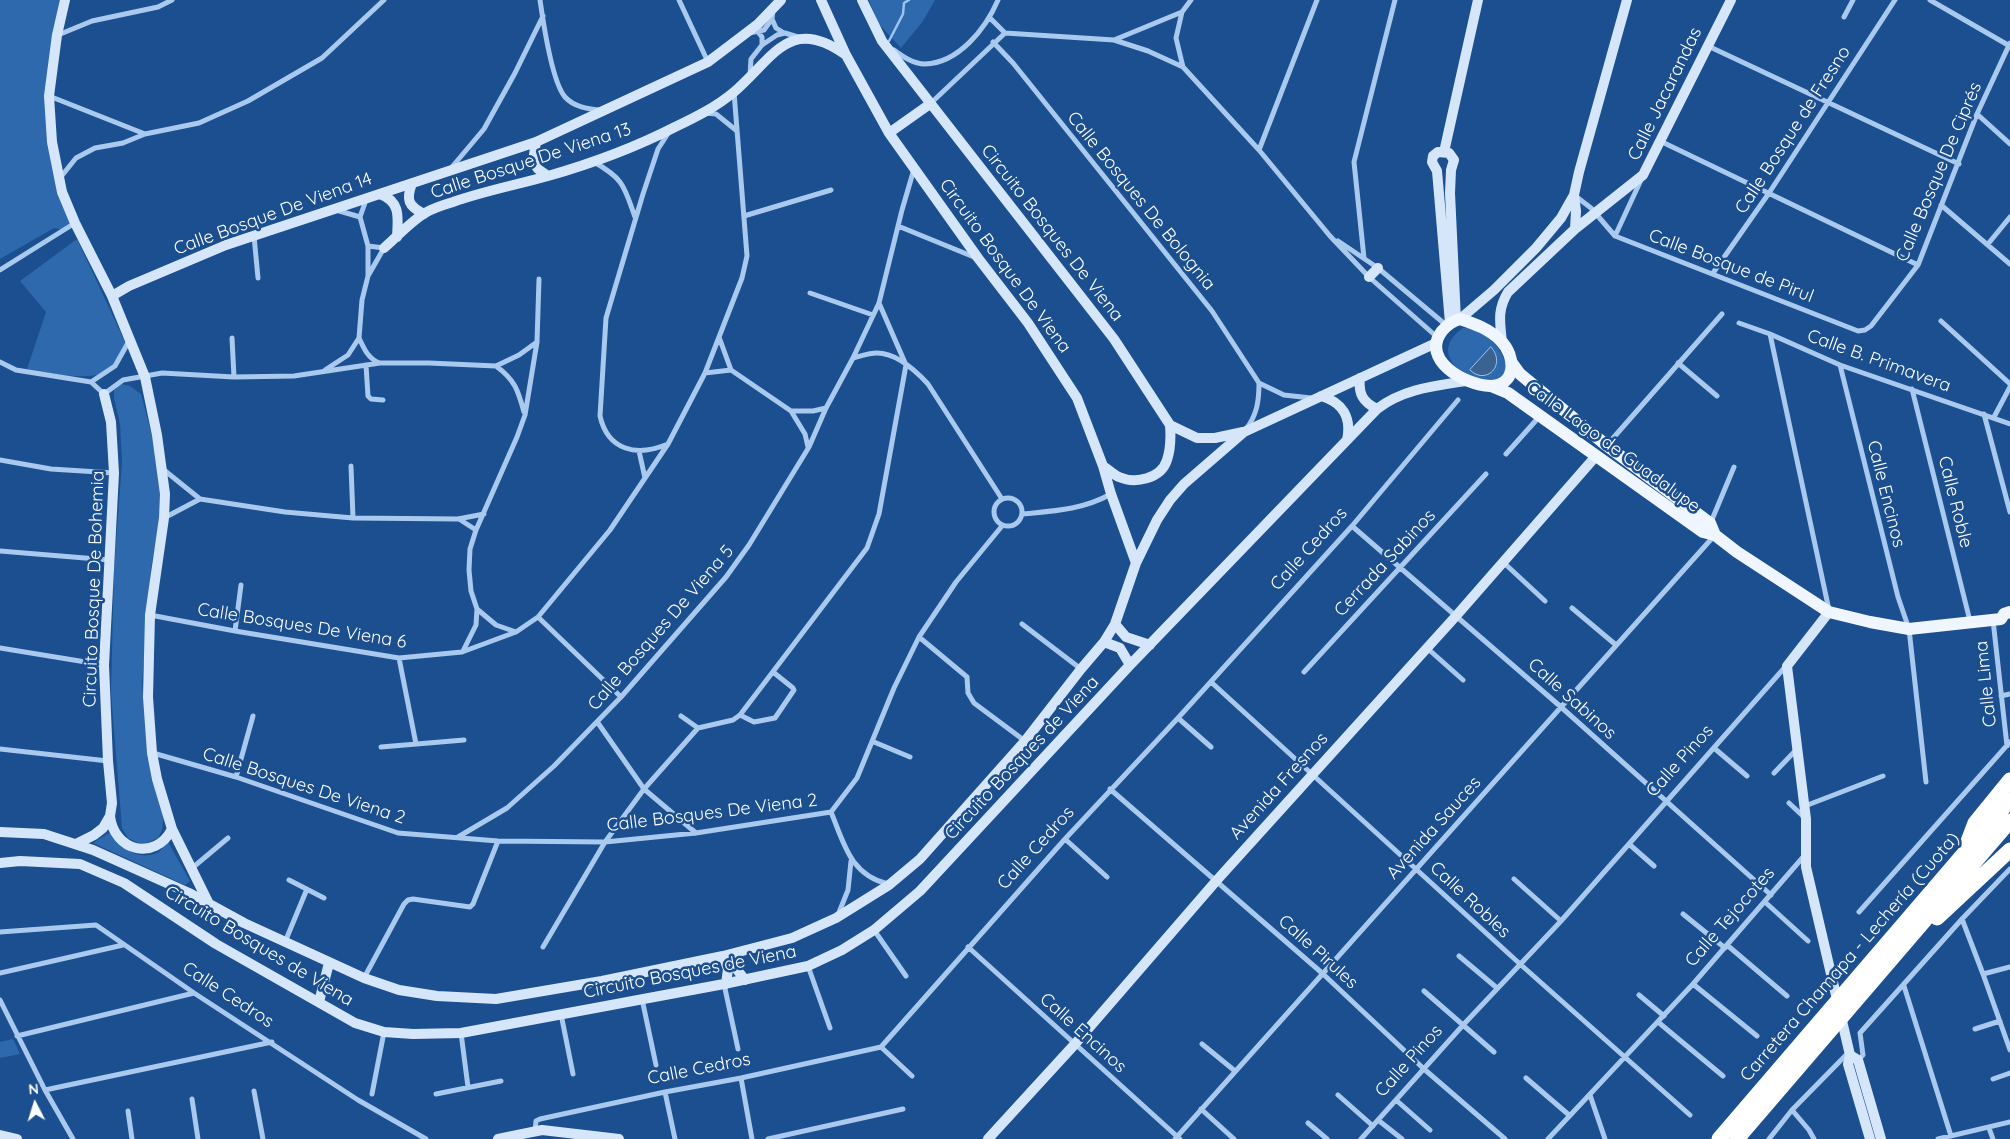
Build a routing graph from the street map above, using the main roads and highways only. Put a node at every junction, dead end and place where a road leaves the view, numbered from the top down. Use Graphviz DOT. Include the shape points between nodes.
graph roads {
  1 [pos="65,0"];
  2 [pos="780,0"];
  3 [pos="821,0"];
  4 [pos="862,0"];
  5 [pos="1478,0"];
  6 [pos="1627,0"];
  7 [pos="1731,0"];
  8 [pos="846,55"];
  9 [pos="930,104"];
  10 [pos="890,133"];
  11 [pos="536,142"];
  12 [pos="1444,152"];
  13 [pos="449,172"];
  14 [pos="548,176"];
  15 [pos="412,183"];
  16 [pos="380,194"];
  17 [pos="1574,195"];
  18 [pos="424,214"];
  19 [pos="1561,218"];
  20 [pos="1575,229"];
  21 [pos="396,237"];
  22 [pos="384,248"];
  23 [pos="1378,268"];
  24 [pos="1369,277"];
  25 [pos="112,296"];
  26 [pos="1453,322"];
  27 [pos="1437,340"];
  28 [pos="1502,342"];
  29 [pos="1512,363"];
  30 [pos="1360,378"];
  31 [pos="1466,381"];
  32 [pos="1492,386"];
  33 [pos="104,394"];
  34 [pos="1317,397"];
  35 [pos="1377,409"];
  36 [pos="1170,425"];
  37 [pos="1244,432"];
  38 [pos="1347,440"];
  39 [pos="1596,456"];
  40 [pos="1103,466"];
  41 [pos="1712,529"];
  42 [pos="1136,563"];
  43 [pos="1829,612"];
  44 [pos="2004,618"];
  45 [pos="1115,624"];
  46 [pos="1104,642"];
  47 [pos="1150,645"];
  48 [pos="1130,665"];
  49 [pos="2010,780"];
  50 [pos="2010,800"];
  51 [pos="110,816"];
  52 [pos="2010,821"];
  53 [pos="172,829"];
  54 [pos="0,832"];
  55 [pos="76,844"];
  56 [pos="2010,850"];
  57 [pos="1962,856"];
  58 [pos="0,863"];
  59 [pos="210,905"];
  60 [pos="736,953"];
  61 [pos="723,956"];
  62 [pos="1891,958"];
  63 [pos="330,962"];
  64 [pos="745,980"];
  65 [pos="725,984"];
  66 [pos="319,1002"];
  67 [pos="1851,1057"];
  68 [pos="0,1135"];
  69 [pos="17,1139"];
  70 [pos="498,1139"];
  71 [pos="620,1139"];
  72 [pos="988,1139"];
  73 [pos="1719,1139"];
  74 [pos="1737,1139"];
  75 [pos="1870,1139"];
  76 [pos="1882,1139"];
  1 -- 25 [label="main road" via="49,96 52,142 62,192"];
  2 -- 11 [label="main road, Calle Bosque De Viena 13" via="773,14 708,62"];
  3 -- 8 [label="main road, Circuito Bosque De Viena"];
  4 -- 9 [label="main road, Circuito Bosques De Viena" via="882,41"];
  5 -- 12 [label="main road"];
  6 -- 17 [label="main road"];
  7 -- 20 [label="main road, Calle Jacarandas" via="1643,175"];
  8 -- 10 [label="main road, Circuito Bosque De Viena"];
  8 -- 14 [label="main road, Calle Bosque De Viena 13" via="831,44 801,38 784,45 734,92 704,113 670,130"];
  9 -- 10 [label="main road"];
  9 -- 36 [label="main road, Circuito Bosques De Viena" via="1114,339"];
  10 -- 40 [label="main road, Circuito Bosque De Viena" via="1068,382"];
  11 -- 13 [label="main road, Calle Bosque De Viena 13"];
  11 -- 14 [label="main road" via="533,161"];
  12 -- 26 [label="main road" via="1454,160 1450,193"];
  12 -- 26 [label="main road" via="1433,156 1432,162 1436,171"];
  13 -- 15 [label="main road, Calle Bosque De Viena 14"];
  14 -- 18 [label="main road, Calle Bosque De Viena 13" via="486,190"];
  15 -- 16 [label="main road, Calle Bosque De Viena 14"];
  15 -- 18 [label="main road" via="409,201"];
  16 -- 21 [label="main road" via="390,198 395,205 398,216"];
  16 -- 25 [label="main road, Calle Bosque De Viena 14" via="226,245 128,286"];
  17 -- 19 [label="main road"];
  17 -- 20 [label="main road"];
  18 -- 21 [label="main road, Calle Bosque De Viena 13"];
  19 -- 20 [label="main road"];
  19 -- 26 [label="main road" via="1494,290"];
  20 -- 28 [label="main road" via="1508,292 1501,304"];
  21 -- 22 [label="main road, Calle Bosque De Viena 13"];
  23 -- 24 [label="main road"];
  25 -- 53 [label="main road" via="144,378 163,470 164,518 150,615 148,697 152,753"];
  26 -- 27 [label="main road"];
  26 -- 28 [label="main road" via="1477,324"];
  27 -- 30 [label="main road, Circuito Bosques de Viena"];
  27 -- 31 [label="main road" via="1439,358 1446,368"];
  28 -- 29 [label="main road"];
  29 -- 32 [label="main road" via="1512,373 1507,381"];
  29 -- 41 [label="main road, Calle Lago de Guadalupe" via="1520,374 1606,446"];
  30 -- 34 [label="main road, Circuito Bosques de Viena"];
  30 -- 35 [label="main road" via="1359,393 1363,400"];
  31 -- 32 [label="main road"];
  31 -- 35 [label="main road, Circuito Bosques de Viena" via="1409,392"];
  32 -- 39 [label="main road, Calle Lago de Guadalupe" via="1508,392"];
  33 -- 51 [label="main road, Circuito Bosque De Bohemia" via="112,422 114,473 104,665 112,803"];
  34 -- 37 [label="main road, Circuito Bosques de Viena"];
  34 -- 38 [label="main road" via="1338,404 1345,411 1349,430"];
  35 -- 38 [label="main road, Circuito Bosques de Viena"];
  36 -- 37 [label="main road" via="1197,438"];
  36 -- 40 [label="main road" via="1172,444 1160,471 1135,481 1119,477"];
  37 -- 42 [label="main road, Circuito Bosques de Viena" via="1170,500"];
  38 -- 47 [label="main road, Circuito Bosques de Viena"];
  39 -- 41 [label="main road, Calle Lago de Guadalupe" via="1702,532"];
  39 -- 72 [label="main road, Avenida Fresnos"];
  40 -- 42 [label="main road, Circuito Bosque De Viena"];
  41 -- 43 [label="main road, Calle Lago de Guadalupe" via="1737,552"];
  42 -- 45 [label="main road, Circuito Bosques de Viena"];
  43 -- 44 [label="main road, Calle Lago de Guadalupe" via="1909,629"];
  43 -- 67 [label="main road, Calle Pinos" via="1786,666 1805,806 1808,877"];
  45 -- 46 [label="main road, Circuito Bosques de Viena"];
  45 -- 47 [label="main road" via="1126,637"];
  46 -- 48 [label="main road" via="1120,648"];
  46 -- 60 [label="main road, Circuito Bosques de Viena" via="1025,741 920,859 889,884 836,918 792,938"];
  47 -- 48 [label="main road, Circuito Bosques de Viena"];
  48 -- 64 [label="main road, Circuito Bosques de Viena" via="920,891 874,930 808,966"];
  49 -- 57 [label="highway" via="1975,823"];
  50 -- 57 [label="highway, Carretera Chamapa - Lechería (Cuota)"];
  51 -- 53 [label="main road" via="115,835 131,847 152,847 161,843"];
  51 -- 55 [label="main road" via="103,828"];
  52 -- 62 [label="highway, Carretera Chamapa - Lechería (Cuota)"];
  53 -- 59 [label="main road"];
  54 -- 55 [label="main road, Circuito Bosques de Viena" via="44,834"];
  55 -- 59 [label="main road, Circuito Bosques de Viena"];
  56 -- 62 [label="highway"];
  57 -- 73 [label="highway, Carretera Chamapa - Lechería (Cuota)"];
  58 -- 66 [label="main road, Circuito Bosques de Viena" via="80,864 124,883 216,944"];
  59 -- 63 [label="main road, Circuito Bosques de Viena"];
  60 -- 61 [label="main road, Circuito Bosques de Viena"];
  60 -- 64 [label="main road" via="735,967"];
  61 -- 63 [label="main road, Circuito Bosques de Viena" via="602,981 496,998 438,996 399,990"];
  61 -- 65 [label="main road" via="728,969"];
  62 -- 74 [label="highway, Carretera Chamapa - Lechería (Cuota)"];
  63 -- 66 [label="main road"];
  64 -- 65 [label="main road, Circuito Bosques de Viena"];
  65 -- 66 [label="main road, Circuito Bosques de Viena" via="460,1033 384,1032 355,1022"];
  67 -- 75 [label="main road"];
  67 -- 76 [label="main road"];
  68 -- 69 [label="main road"];
  70 -- 71 [label="main road" via="542,1130"];
}
